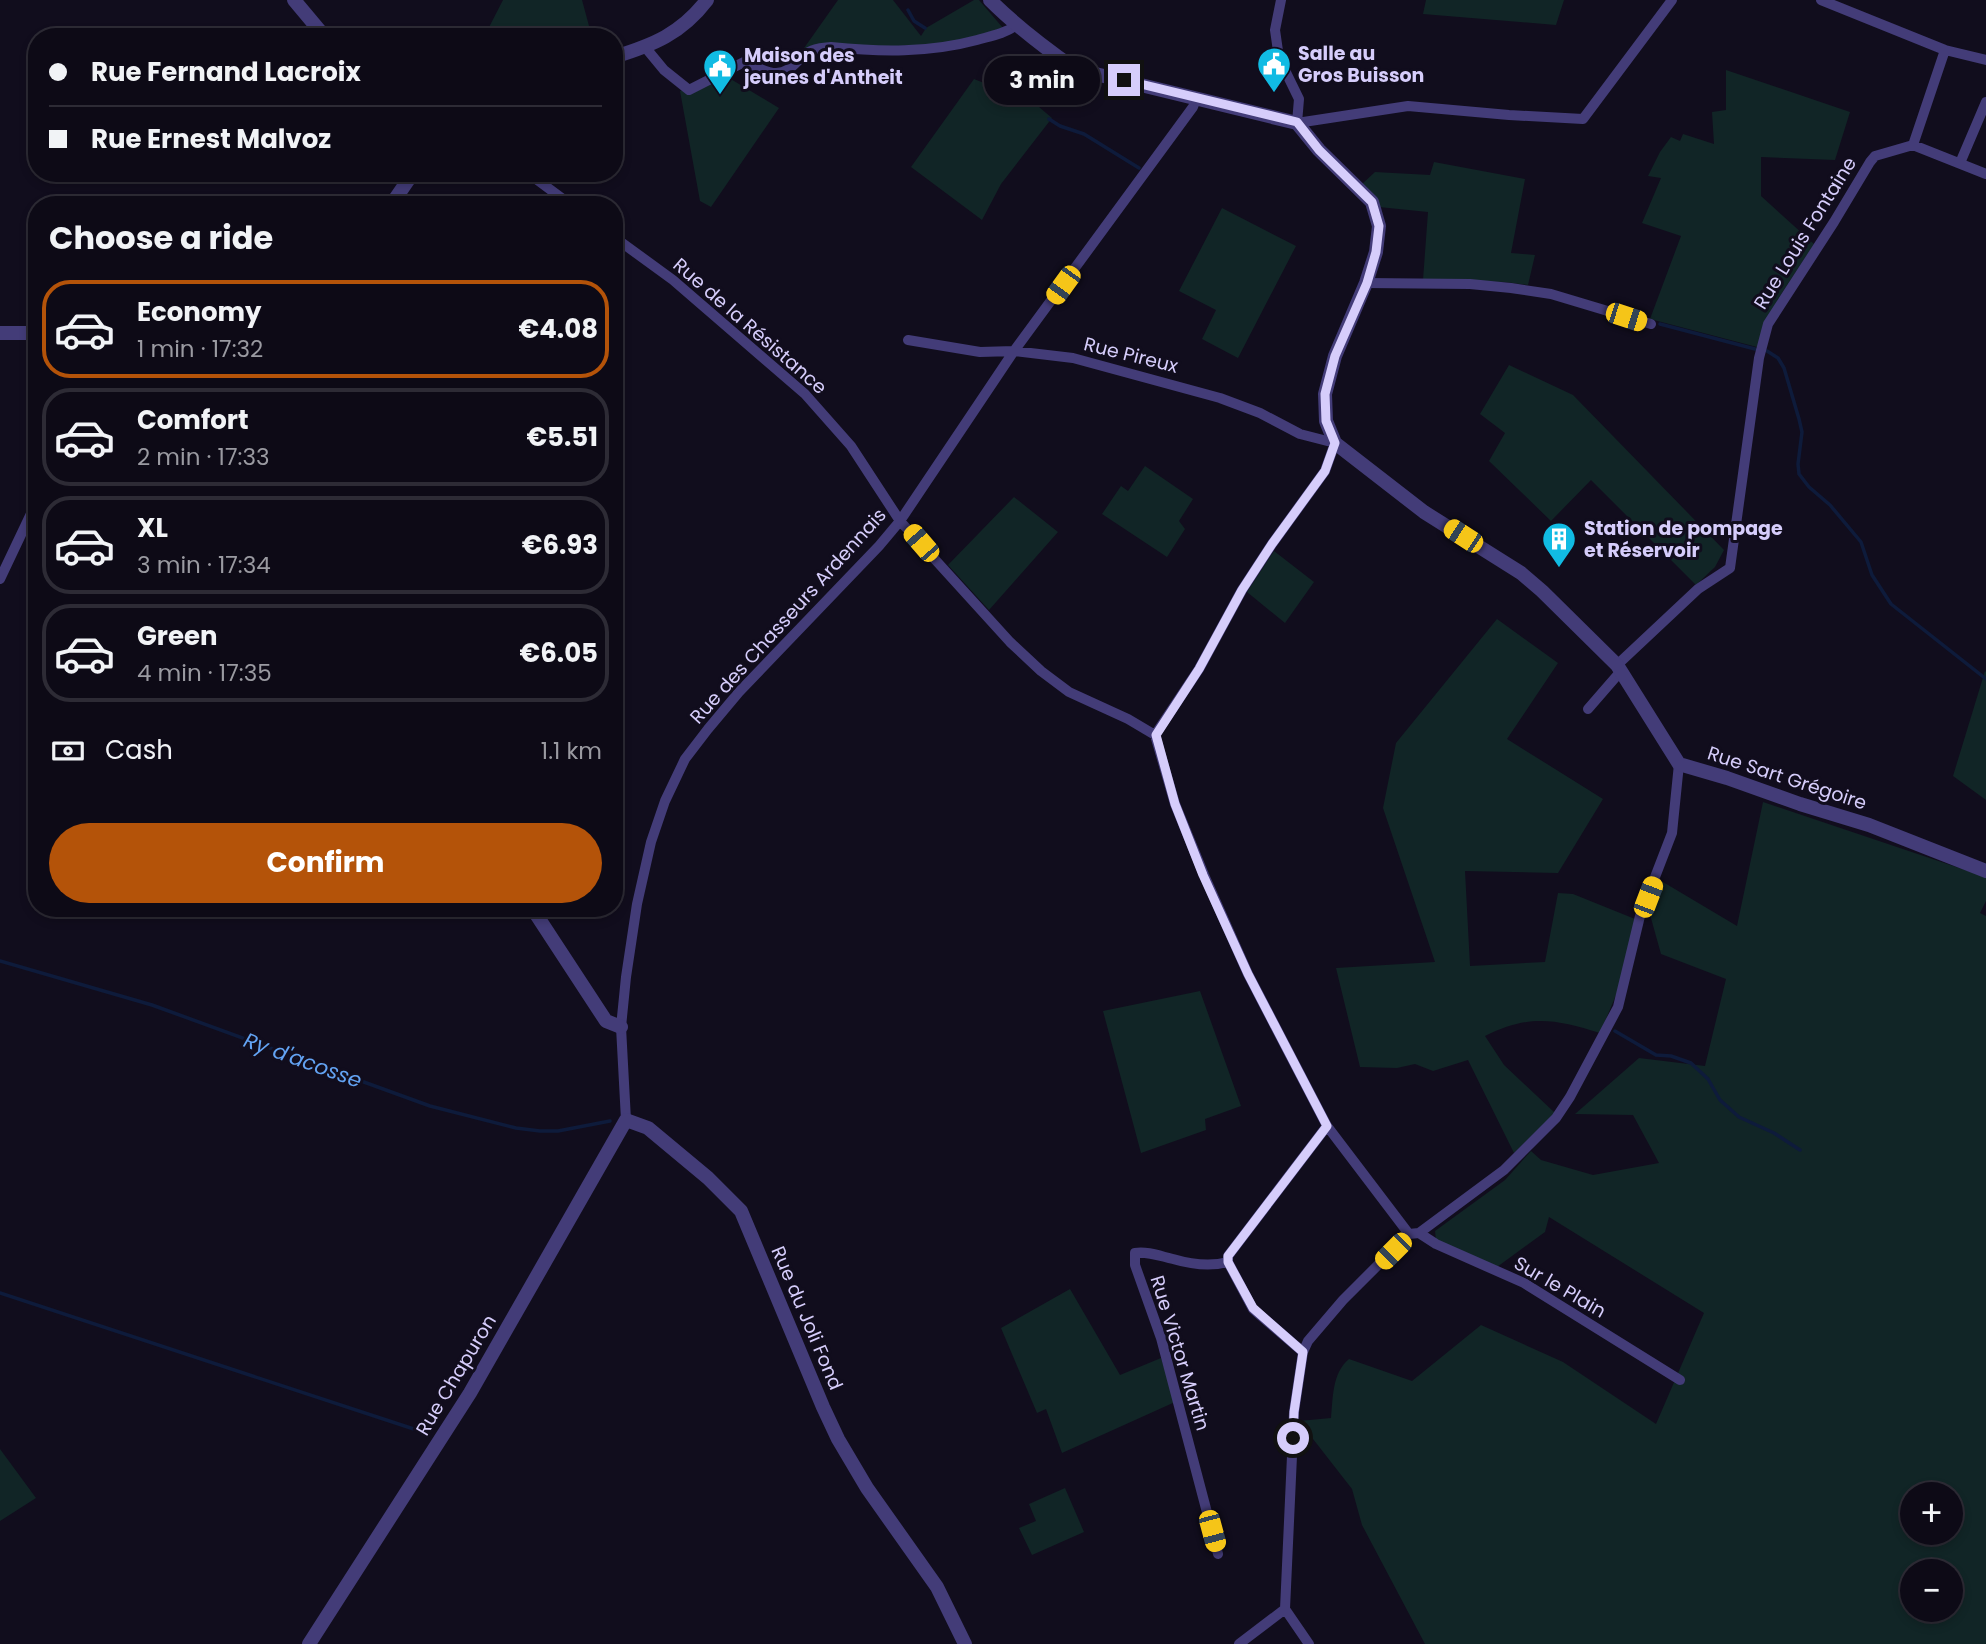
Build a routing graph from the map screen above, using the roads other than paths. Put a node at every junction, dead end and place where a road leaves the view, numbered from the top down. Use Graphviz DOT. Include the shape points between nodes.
graph roads {
  1 [pos="294,0"];
  2 [pos="707,0"];
  3 [pos="990,0"];
  4 [pos="1281,0"];
  5 [pos="1672,0"];
  6 [pos="1821,0"];
  7 [pos="1017,25"];
  8 [pos="317,28"];
  9 [pos="645,47"];
  10 [pos="1945,50"];
  11 [pos="623,54"];
  12 [pos="1986,60"];
  13 [pos="1197,97"];
  14 [pos="1986,102"];
  15 [pos="1297,122"];
  16 [pos="1913,145"];
  17 [pos="1960,163"];
  18 [pos="1986,174"];
  19 [pos="540,182"];
  20 [pos="559,196"];
  21 [pos="623,243"];
  22 [pos="1367,283"];
  23 [pos="1651,324"];
  24 [pos="28,333"];
  25 [pos="0,334"];
  26 [pos="908,340"];
  27 [pos="1014,351"];
  28 [pos="1335,443"];
  29 [pos="28,520"];
  30 [pos="900,521"];
  31 [pos="0,579"];
  32 [pos="1619,668"];
  33 [pos="1588,709"];
  34 [pos="1156,735"];
  35 [pos="1679,764"];
  36 [pos="1986,871"];
  37 [pos="538,917"];
  38 [pos="621,1027"];
  39 [pos="626,1120"];
  40 [pos="1327,1126"];
  41 [pos="1414,1233"];
  42 [pos="1228,1262"];
  43 [pos="1303,1352"];
  44 [pos="1680,1380"];
  45 [pos="1219,1554"];
  46 [pos="1285,1609"];
  47 [pos="309,1644"];
  48 [pos="965,1644"];
  49 [pos="1239,1644"];
  50 [pos="1309,1644"];
  1 -- 8 [label="street"];
  2 -- 9 [label="street" via="681,27"];
  3 -- 7 [label="street"];
  4 -- 15 [label="street" via="1277,44 1299,99"];
  5 -- 15 [label="street" via="1583,119 1408,106"];
  6 -- 10 [label="street"];
  7 -- 9 [label="street" via="998,35 922,50 818,49 808,52 795,66 773,73 744,62 689,90"];
  7 -- 13 [label="street" via="1075,69"];
  9 -- 11 [label="street"];
  10 -- 12 [label="street"];
  10 -- 16 [label="street"];
  13 -- 15 [label="street"];
  13 -- 27 [label="street, Rue des Chasseurs Ardennais"];
  14 -- 17 [label="street"];
  15 -- 22 [label="street" via="1372,202 1379,226"];
  16 -- 17 [label="street"];
  16 -- 32 [label="street, Rue Louis Fontaine" via="1875,156 1870,162 1768,324 1759,358 1730,569 1698,589"];
  17 -- 18 [label="street"];
  19 -- 20 [label="street"];
  21 -- 30 [label="street, Rue de la Résistance" via="673,279 805,394 851,446"];
  22 -- 23 [label="street" via="1469,284 1524,290"];
  22 -- 28 [label="street" via="1335,356 1325,394 1326,421"];
  24 -- 25 [label="street"];
  26 -- 27 [label="street, Rue Pireux" via="980,352"];
  27 -- 28 [label="street, Rue Pireux" via="1073,358 1144,376 1220,398 1300,434"];
  27 -- 30 [label="street, Rue des Chasseurs Ardennais"];
  28 -- 32 [label="street, Rue Sart Grégoire" via="1424,512 1521,573"];
  28 -- 34 [label="street" via="1325,471 1242,590"];
  29 -- 31 [label="street"];
  30 -- 34 [label="street, Rue de la Résistance" via="1041,671 1069,692"];
  30 -- 38 [label="street, Rue des Chasseurs Ardennais" via="739,692 685,759 651,842 637,904"];
  32 -- 33 [label="street"];
  32 -- 35 [label="street, Rue Sart Grégoire"];
  34 -- 40 [label="street" via="1175,804 1203,875 1248,974"];
  35 -- 36 [label="street, Rue Sart Grégoire" via="1869,825"];
  35 -- 41 [label="street" via="1672,833 1640,916 1618,1007 1570,1097 1556,1118 1504,1170"];
  37 -- 38 [label="street" via="606,1021"];
  38 -- 39 [label="street"];
  39 -- 47 [label="street, Rue Chapuron" via="470,1393"];
  39 -- 48 [label="street, Rue du Joli Fond" via="649,1128 741,1211 838,1440 937,1587"];
  40 -- 41 [label="street"];
  40 -- 42 [label="street" via="1236,1244"];
  41 -- 43 [label="street" via="1343,1300"];
  41 -- 44 [label="street, Sur le Plain" via="1524,1283"];
  42 -- 43 [label="street" via="1253,1308"];
  42 -- 45 [label="street, Rue Victor Martin" via="1193,1263 1135,1253"];
  43 -- 46 [label="street" via="1294,1412"];
  46 -- 49 [label="street"];
  46 -- 50 [label="street"];
}
